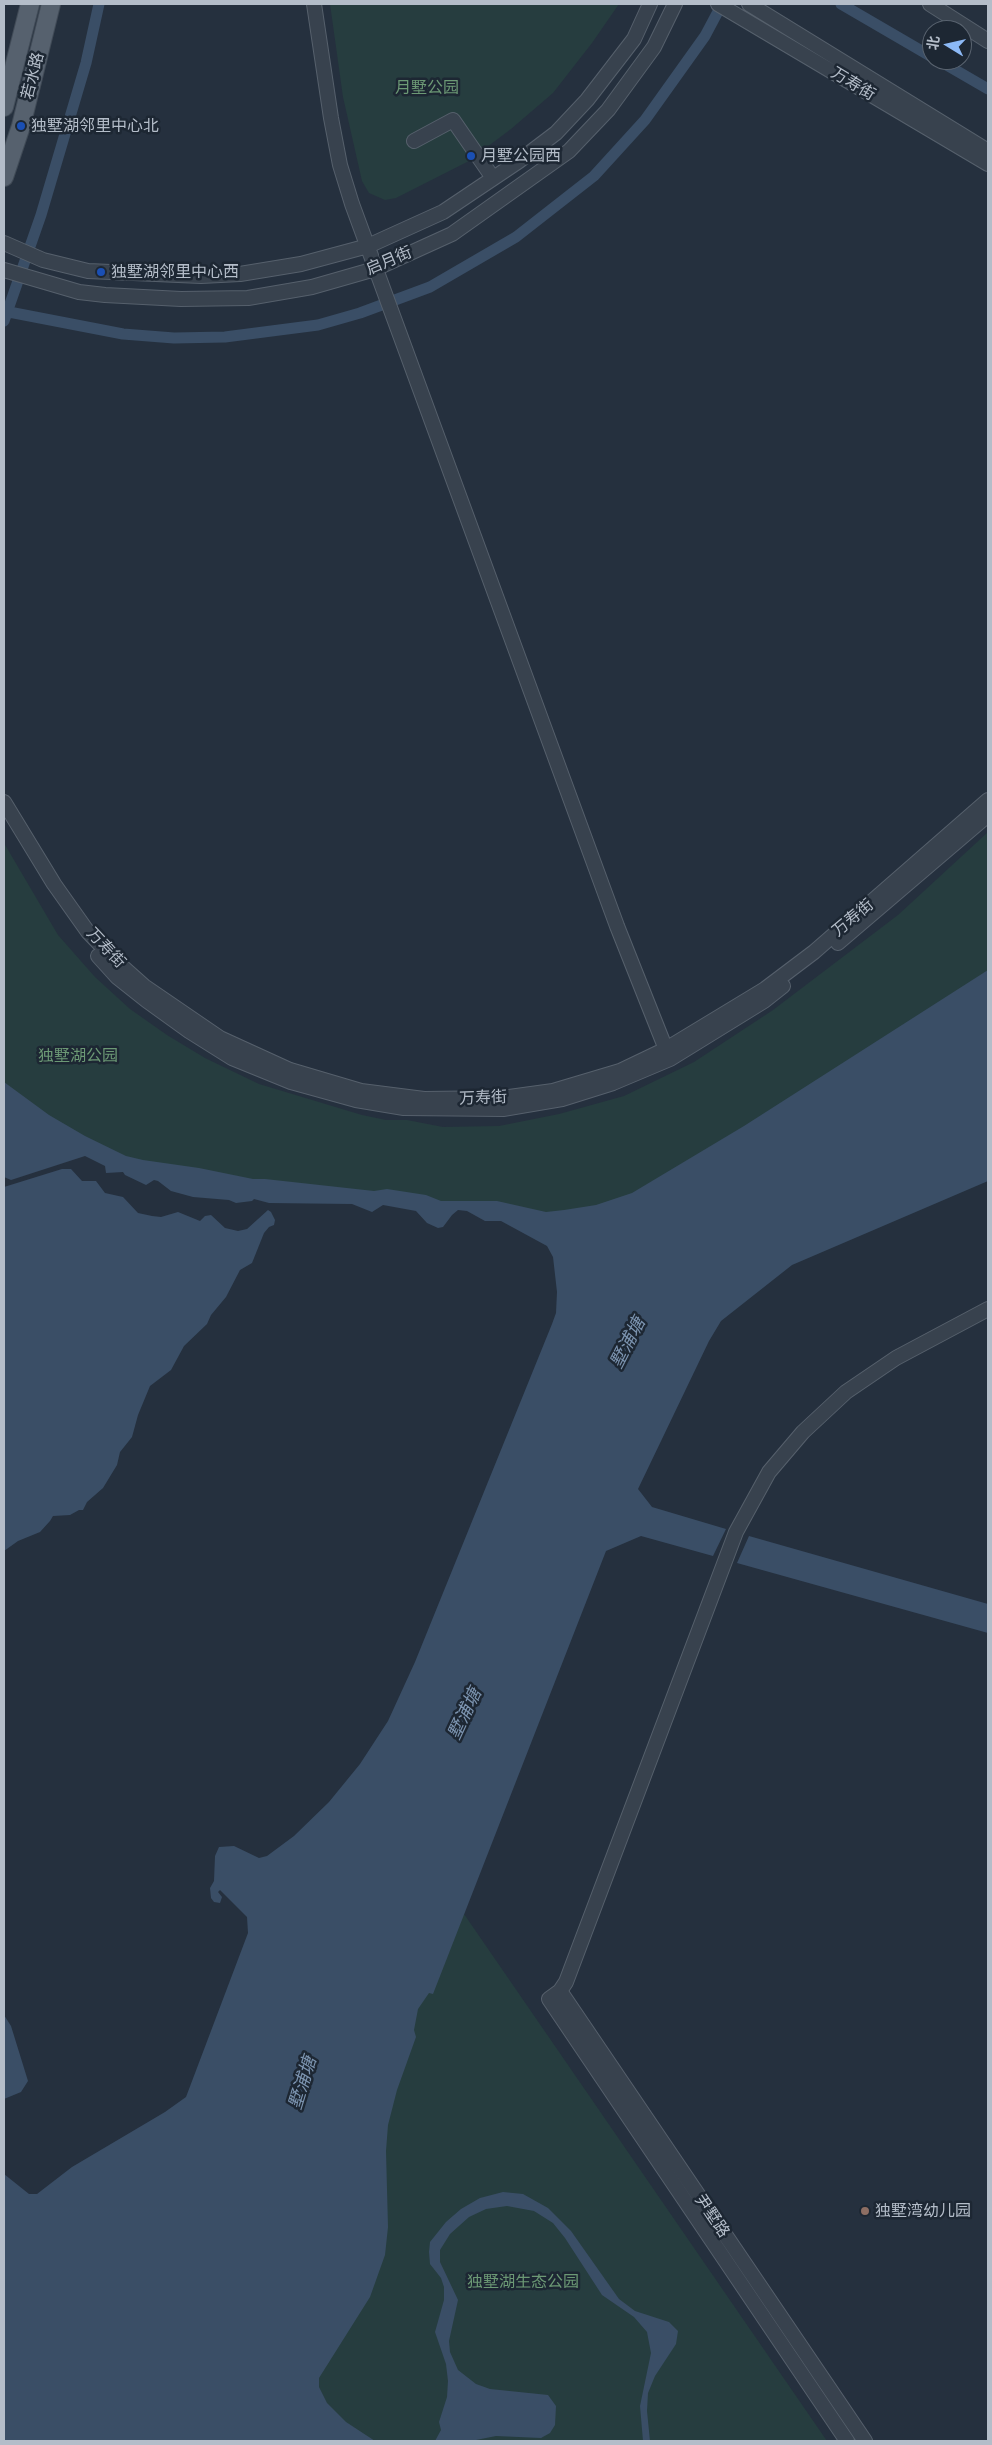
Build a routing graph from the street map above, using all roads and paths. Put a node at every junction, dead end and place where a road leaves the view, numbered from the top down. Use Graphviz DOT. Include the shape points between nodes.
graph roads {
  1 [pos="30,4"];
  2 [pos="51,4"];
  3 [pos="314,4"];
  4 [pos="650,4"];
  5 [pos="675,4"];
  6 [pos="718,4"];
  7 [pos="749,4"];
  8 [pos="930,4"];
  9 [pos="988,41"];
  10 [pos="4,107"];
  11 [pos="414,141"];
  12 [pos="988,151"];
  13 [pos="988,164"];
  14 [pos="4,177"];
  15 [pos="493,178"];
  16 [pos="8,245"];
  17 [pos="368,246"];
  18 [pos="375,269"];
  19 [pos="4,270"];
  20 [pos="988,800"];
  21 [pos="4,802"];
  22 [pos="988,815"];
  23 [pos="4,820"];
  24 [pos="668,1054"];
  25 [pos="988,1309"];
  26 [pos="555,1995"];
  27 [pos="847,2441"];
  28 [pos="865,2441"];
  1 -- 10 [label="main road, 若水路"];
  2 -- 14 [label="main road, 若水路" via="21,126"];
  3 -- 17 [label="street" via="324,82 340,164"];
  4 -- 15 [label="street, 启月街" via="634,39 587,100 556,133"];
  5 -- 18 [label="street, 启月街" via="648,54 608,110 569,151 452,234"];
  6 -- 13 [label="street, 万寿街"];
  7 -- 12 [label="street, 万寿街"];
  8 -- 9 [label="street"];
  11 -- 15 [label="street" via="453,120"];
  15 -- 17 [label="street, 启月街" via="443,212"];
  16 -- 17 [label="street, 启月街" via="43,260 88,271 201,276 240,274 301,264"];
  17 -- 18 [label="street"];
  18 -- 19 [label="street, 启月街" via="312,287 248,298 181,299 105,296 38,282"];
  18 -- 24 [label="street"];
  20 -- 24 [label="street, 万寿街" via="814,952"];
  21 -- 24 [label="street, 万寿街" via="54,884 88,932 116,961 144,986 220,1038 290,1070 361,1092 424,1099 502,1098 553,1091"];
  22 -- 24 [label="street, 万寿街" via="873,915 764,1001"];
  23 -- 24 [label="street, 万寿街" via="83,939 117,977 189,1031 232,1058 291,1082 356,1100 404,1108 503,1109 562,1099 613,1083"];
  25 -- 26 [label="street" via="896,1358 846,1392 803,1432 769,1472 736,1532"];
  26 -- 27 [label="street, 尹墅路"];
  26 -- 28 [label="street, 尹墅路"];
}
